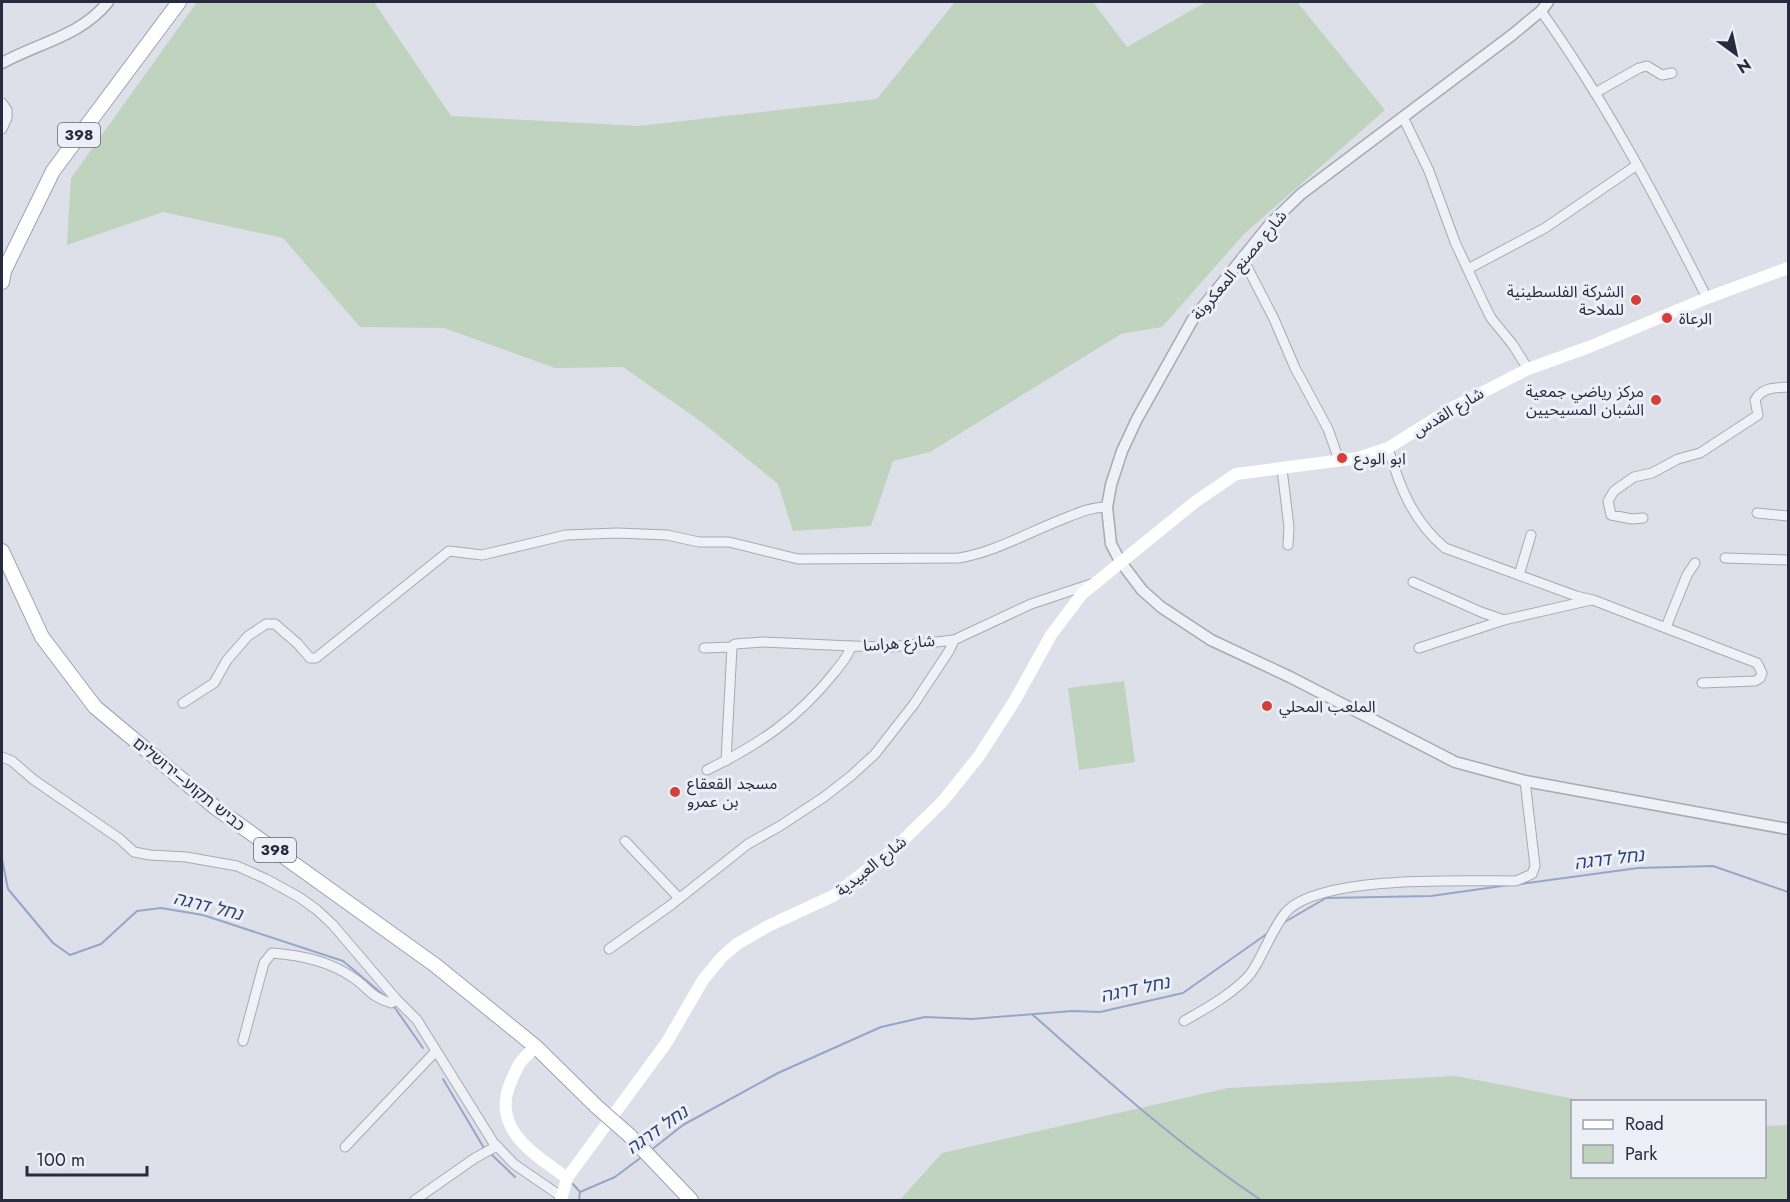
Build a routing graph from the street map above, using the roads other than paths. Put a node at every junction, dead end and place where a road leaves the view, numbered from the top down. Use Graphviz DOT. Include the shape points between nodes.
graph roads {
  1 [pos="108,2"];
  2 [pos="179,2"];
  3 [pos="1548,2"];
  4 [pos="1541,11"];
  5 [pos="2,63"];
  6 [pos="1672,73"];
  7 [pos="1595,93"];
  8 [pos="2,103"];
  9 [pos="1403,117"];
  10 [pos="2,129"];
  11 [pos="1637,165"];
  12 [pos="1242,257"];
  13 [pos="1788,268"];
  14 [pos="1468,269"];
  15 [pos="2,282"];
  16 [pos="1707,298"];
  17 [pos="1528,369"];
  18 [pos="1788,387"];
  19 [pos="1388,448"];
  20 [pos="1339,460"];
  21 [pos="1282,469"];
  22 [pos="1107,507"];
  23 [pos="1758,513"];
  24 [pos="1788,516"];
  25 [pos="1644,518"];
  26 [pos="1531,535"];
  27 [pos="1288,545"];
  28 [pos="2,551"];
  29 [pos="1725,558"];
  30 [pos="1788,560"];
  31 [pos="1120,561"];
  32 [pos="1695,562"];
  33 [pos="1519,575"];
  34 [pos="1413,582"];
  35 [pos="1094,583"];
  36 [pos="1593,600"];
  37 [pos="1504,620"];
  38 [pos="1666,627"];
  39 [pos="954,640"];
  40 [pos="851,646"];
  41 [pos="732,647"];
  42 [pos="704,648"];
  43 [pos="1419,648"];
  44 [pos="1702,683"];
  45 [pos="183,703"];
  46 [pos="2,757"];
  47 [pos="726,761"];
  48 [pos="707,770"];
  49 [pos="1526,781"];
  50 [pos="1788,829"];
  51 [pos="625,840"];
  52 [pos="679,898"];
  53 [pos="609,949"];
  54 [pos="397,1000"];
  55 [pos="1184,1021"];
  56 [pos="243,1041"];
  57 [pos="536,1047"];
  58 [pos="436,1051"];
  59 [pos="497,1146"];
  60 [pos="345,1147"];
  61 [pos="567,1178"];
  62 [pos="561,1199"];
  63 [pos="415,1200"];
  64 [pos="691,1200"];
  1 -- 5 [label="street" via="75,30"];
  2 -- 15 [label="main road, 398" via="53,171"];
  3 -- 4 [label="street, شارع مصنع المعكرونة"];
  4 -- 7 [label="street"];
  4 -- 9 [label="street, شارع مصنع المعكرونة"];
  6 -- 7 [label="street" via="1662,75 1647,66 1639,68"];
  7 -- 11 [label="street"];
  8 -- 10 [label="street" via="7,110"];
  9 -- 12 [label="street, شارع مصنع المعكرونة" via="1301,194"];
  9 -- 14 [label="street"];
  11 -- 14 [label="street" via="1545,228"];
  11 -- 16 [label="street"];
  12 -- 20 [label="street" via="1328,429"];
  12 -- 22 [label="street, شارع مصنع المعكرونة" via="1193,319 1137,419 1118,462"];
  13 -- 16 [label="main road, شارع القدس"];
  14 -- 17 [label="street" via="1491,318"];
  16 -- 17 [label="main road, شارع القدس"];
  17 -- 19 [label="main road, شارع القدس"];
  18 -- 25 [label="street" via="1774,387 1759,394 1755,400 1758,416 1700,453 1634,477 1614,491 1608,501 1611,515"];
  19 -- 20 [label="main road, شارع القدس"];
  19 -- 33 [label="street" via="1397,478 1429,534 1445,548"];
  20 -- 21 [label="main road, شارع القدس"];
  21 -- 27 [label="street"];
  21 -- 31 [label="main road, شارع القدس" via="1236,474"];
  22 -- 31 [label="street, شارع مصنع المعكرونة" via="1111,544"];
  22 -- 45 [label="street" via="1094,507 979,555 959,558 798,559 729,542 617,533 566,534 482,555 449,551 316,657 310,658 274,624 258,628 234,651 214,683"];
  23 -- 24 [label="street"];
  26 -- 33 [label="street"];
  28 -- 57 [label="main road, כביש תקוע–ירושלים / 398" via="42,637 95,707 216,808 435,965"];
  29 -- 30 [label="street"];
  31 -- 35 [label="main road, شارع العبيدية"];
  31 -- 49 [label="street, شارع مصنع المعكرونة" via="1161,607 1211,640 1455,762"];
  32 -- 38 [label="street"];
  33 -- 36 [label="street"];
  34 -- 37 [label="street"];
  35 -- 39 [label="street, شارع هراسا" via="1031,604"];
  35 -- 61 [label="main road, شارع العبيدية" via="1058,626 980,756 943,801 894,849 833,896 768,926 722,957 703,980 667,1042"];
  36 -- 37 [label="street"];
  36 -- 38 [label="street"];
  37 -- 43 [label="street"];
  38 -- 44 [label="street" via="1757,663 1762,673 1755,681"];
  39 -- 40 [label="street, شارع هراسا" via="891,647"];
  39 -- 52 [label="street" via="933,677 875,754 824,797 748,844"];
  40 -- 41 [label="street" via="762,642"];
  40 -- 47 [label="street, شارع هراسا" via="833,674 797,713 766,738"];
  41 -- 42 [label="street"];
  41 -- 47 [label="street"];
  46 -- 54 [label="street" via="134,852 237,866 299,897 333,925"];
  47 -- 48 [label="street, شارع هراسا"];
  49 -- 50 [label="street, شارع مصنع المعكرونة"];
  49 -- 55 [label="street" via="1535,866 1532,874 1516,881 1359,885 1312,896 1288,910 1241,983"];
  51 -- 52 [label="street"];
  52 -- 53 [label="street"];
  54 -- 56 [label="street" via="391,1004 377,999 352,977 323,963 296,954 272,953 264,963"];
  54 -- 58 [label="street" via="417,1020"];
  57 -- 61 [label="main road" via="519,1060 506,1093 506,1115 511,1129 527,1149"];
  57 -- 64 [label="main road, כביש תקוע–ירושלים / 398, bridge"];
  58 -- 59 [label="street"];
  58 -- 60 [label="street"];
  59 -- 62 [label="street" via="514,1164"];
  59 -- 63 [label="street"];
  61 -- 62 [label="main road, شارع العبيدية"];
}
